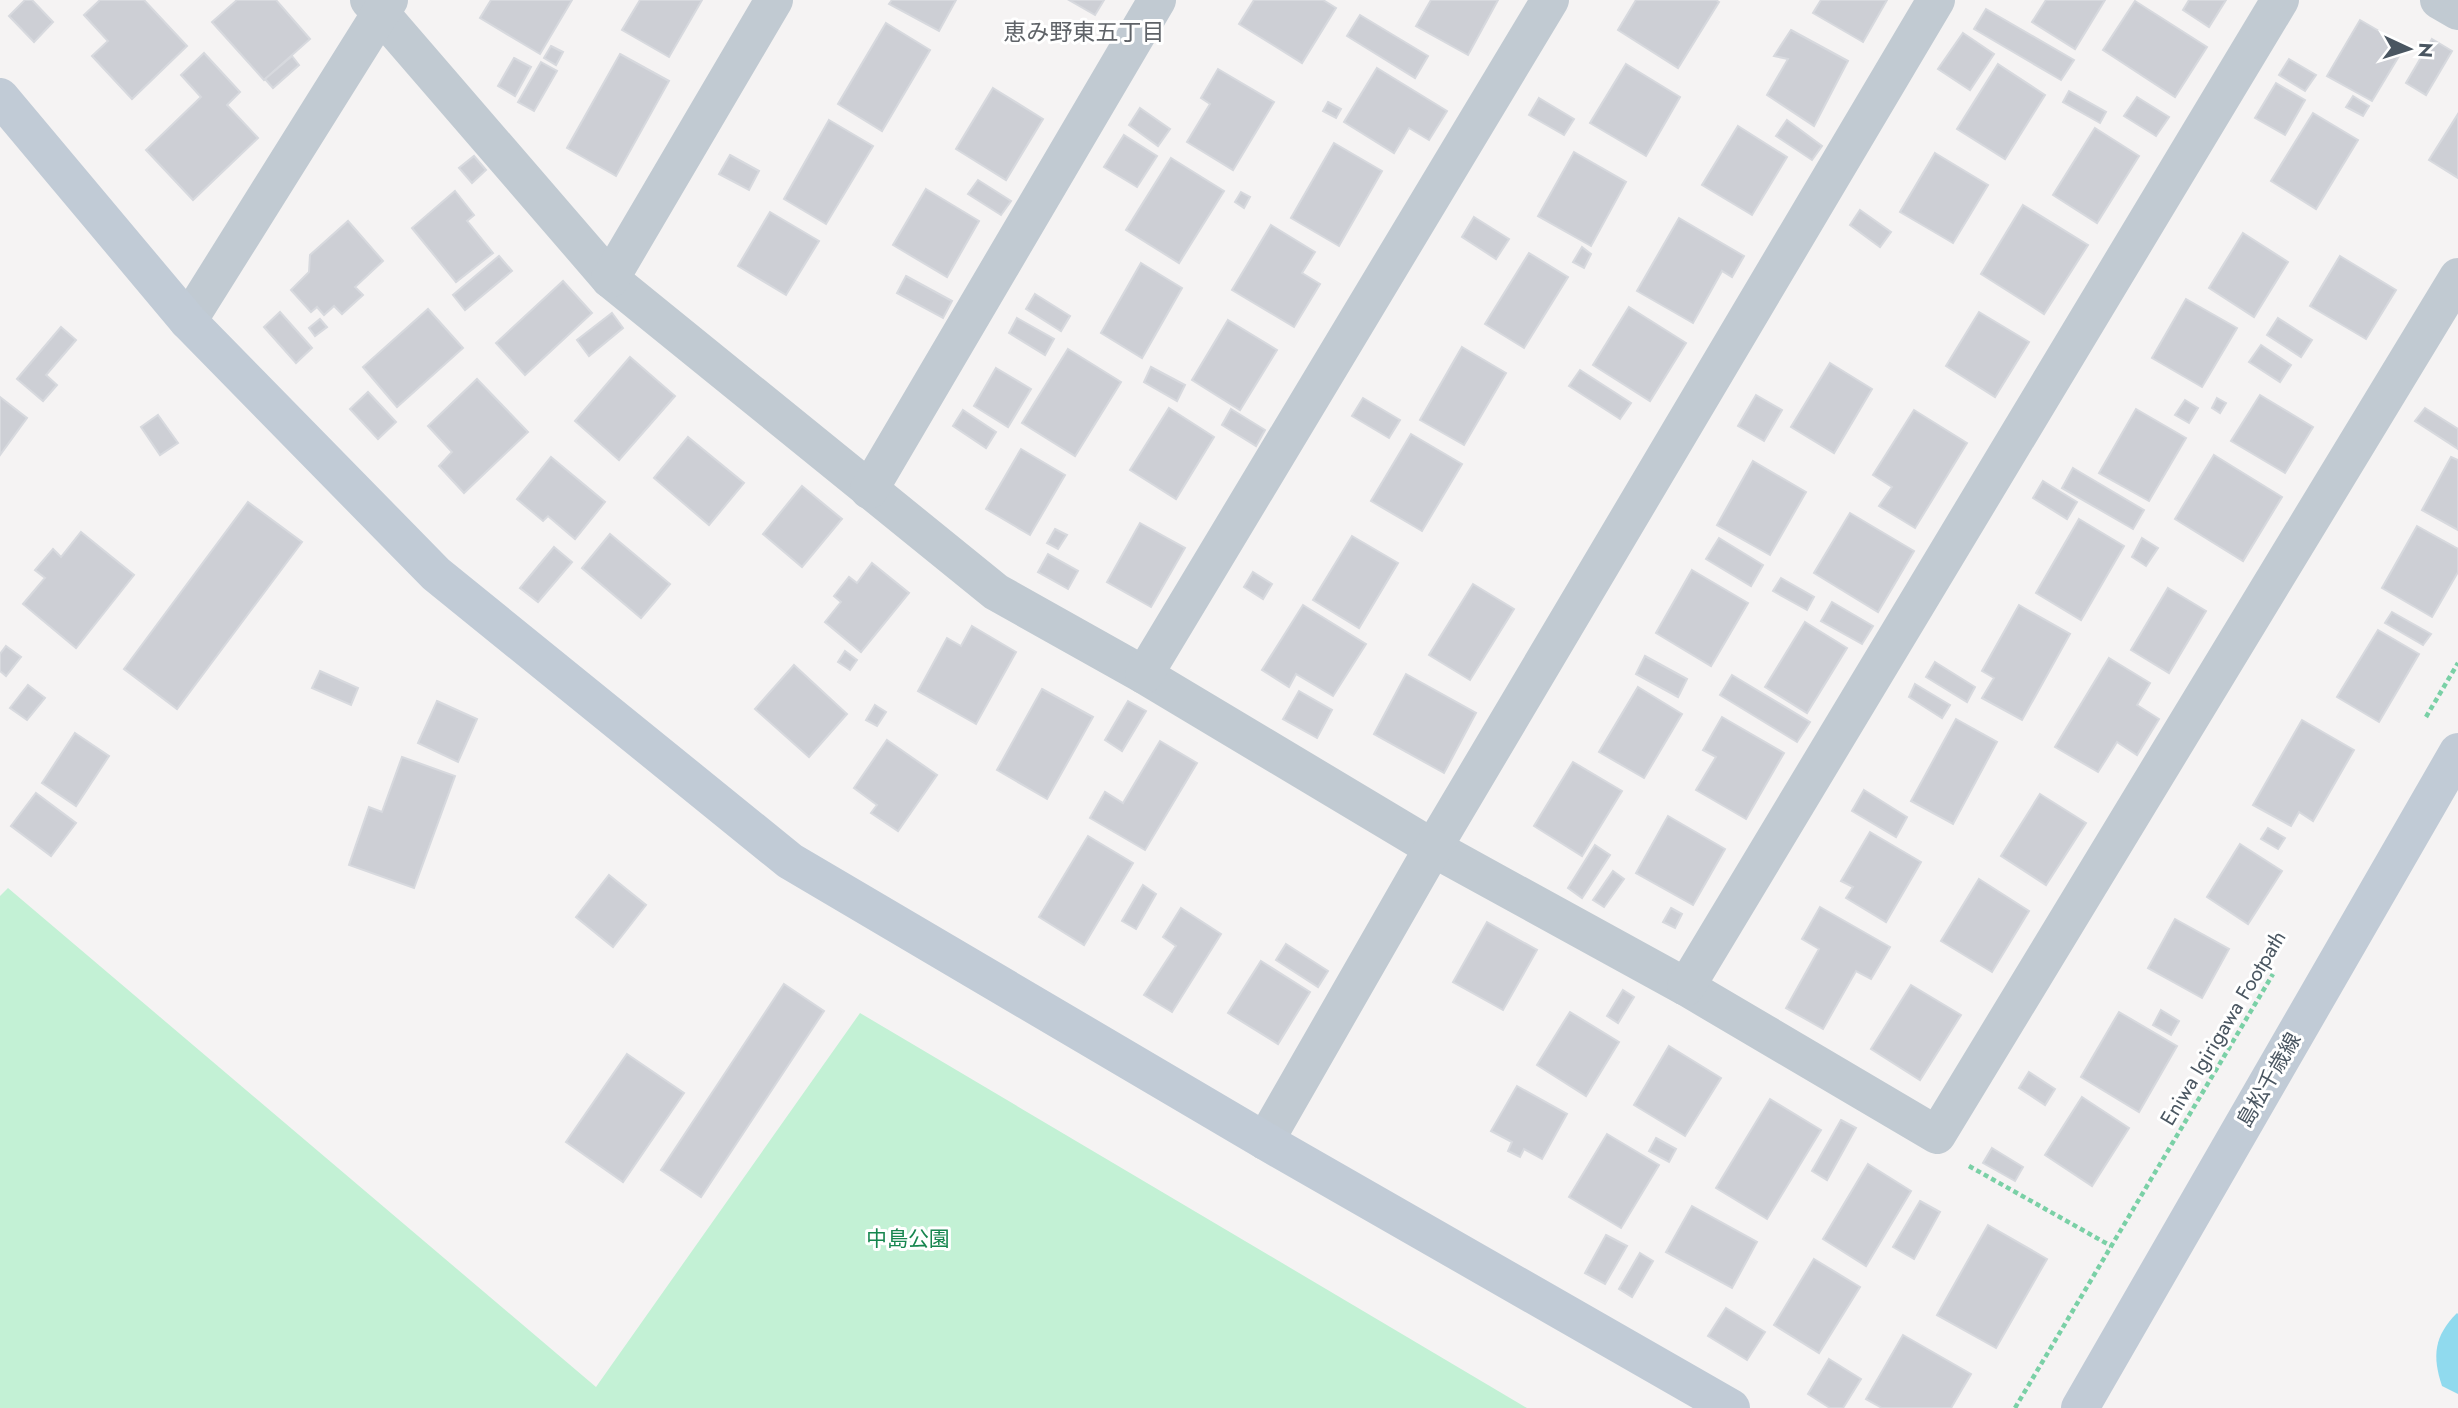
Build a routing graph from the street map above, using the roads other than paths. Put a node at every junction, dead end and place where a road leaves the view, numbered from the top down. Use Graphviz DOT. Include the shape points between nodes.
graph roads {
  1 [pos="774,0"];
  2 [pos="1157,0"];
  3 [pos="1550,0"];
  4 [pos="1936,0"];
  5 [pos="2280,0"];
  6 [pos="2439,0"];
  7 [pos="379,5"];
  8 [pos="2458,11"];
  9 [pos="0,97"];
  10 [pos="2458,277"];
  11 [pos="610,279"];
  12 [pos="188,321"];
  13 [pos="869,490"];
  14 [pos="1144,675"];
  15 [pos="2458,752"];
  16 [pos="1433,848"];
  17 [pos="1686,987"];
  18 [pos="1265,1141"];
  19 [pos="1731,1408"];
  20 [pos="2080,1408"];
  1 -- 11 [label="street"];
  2 -- 13 [label="street"];
  3 -- 14 [label="street"];
  4 -- 16 [label="street"];
  5 -- 17 [label="street"];
  6 -- 8 [label="street"];
  7 -- 11 [label="street"];
  7 -- 12 [label="street"];
  9 -- 12 [label="street"];
  10 -- 17 [label="street" via="1937,1135"];
  11 -- 13 [label="street"];
  12 -- 18 [label="street" via="436,574 790,861"];
  13 -- 14 [label="street" via="996,592"];
  14 -- 16 [label="street"];
  15 -- 20 [label="street, 島松千歳線"];
  16 -- 17 [label="street"];
  16 -- 18 [label="street"];
  18 -- 19 [label="street"];
}
